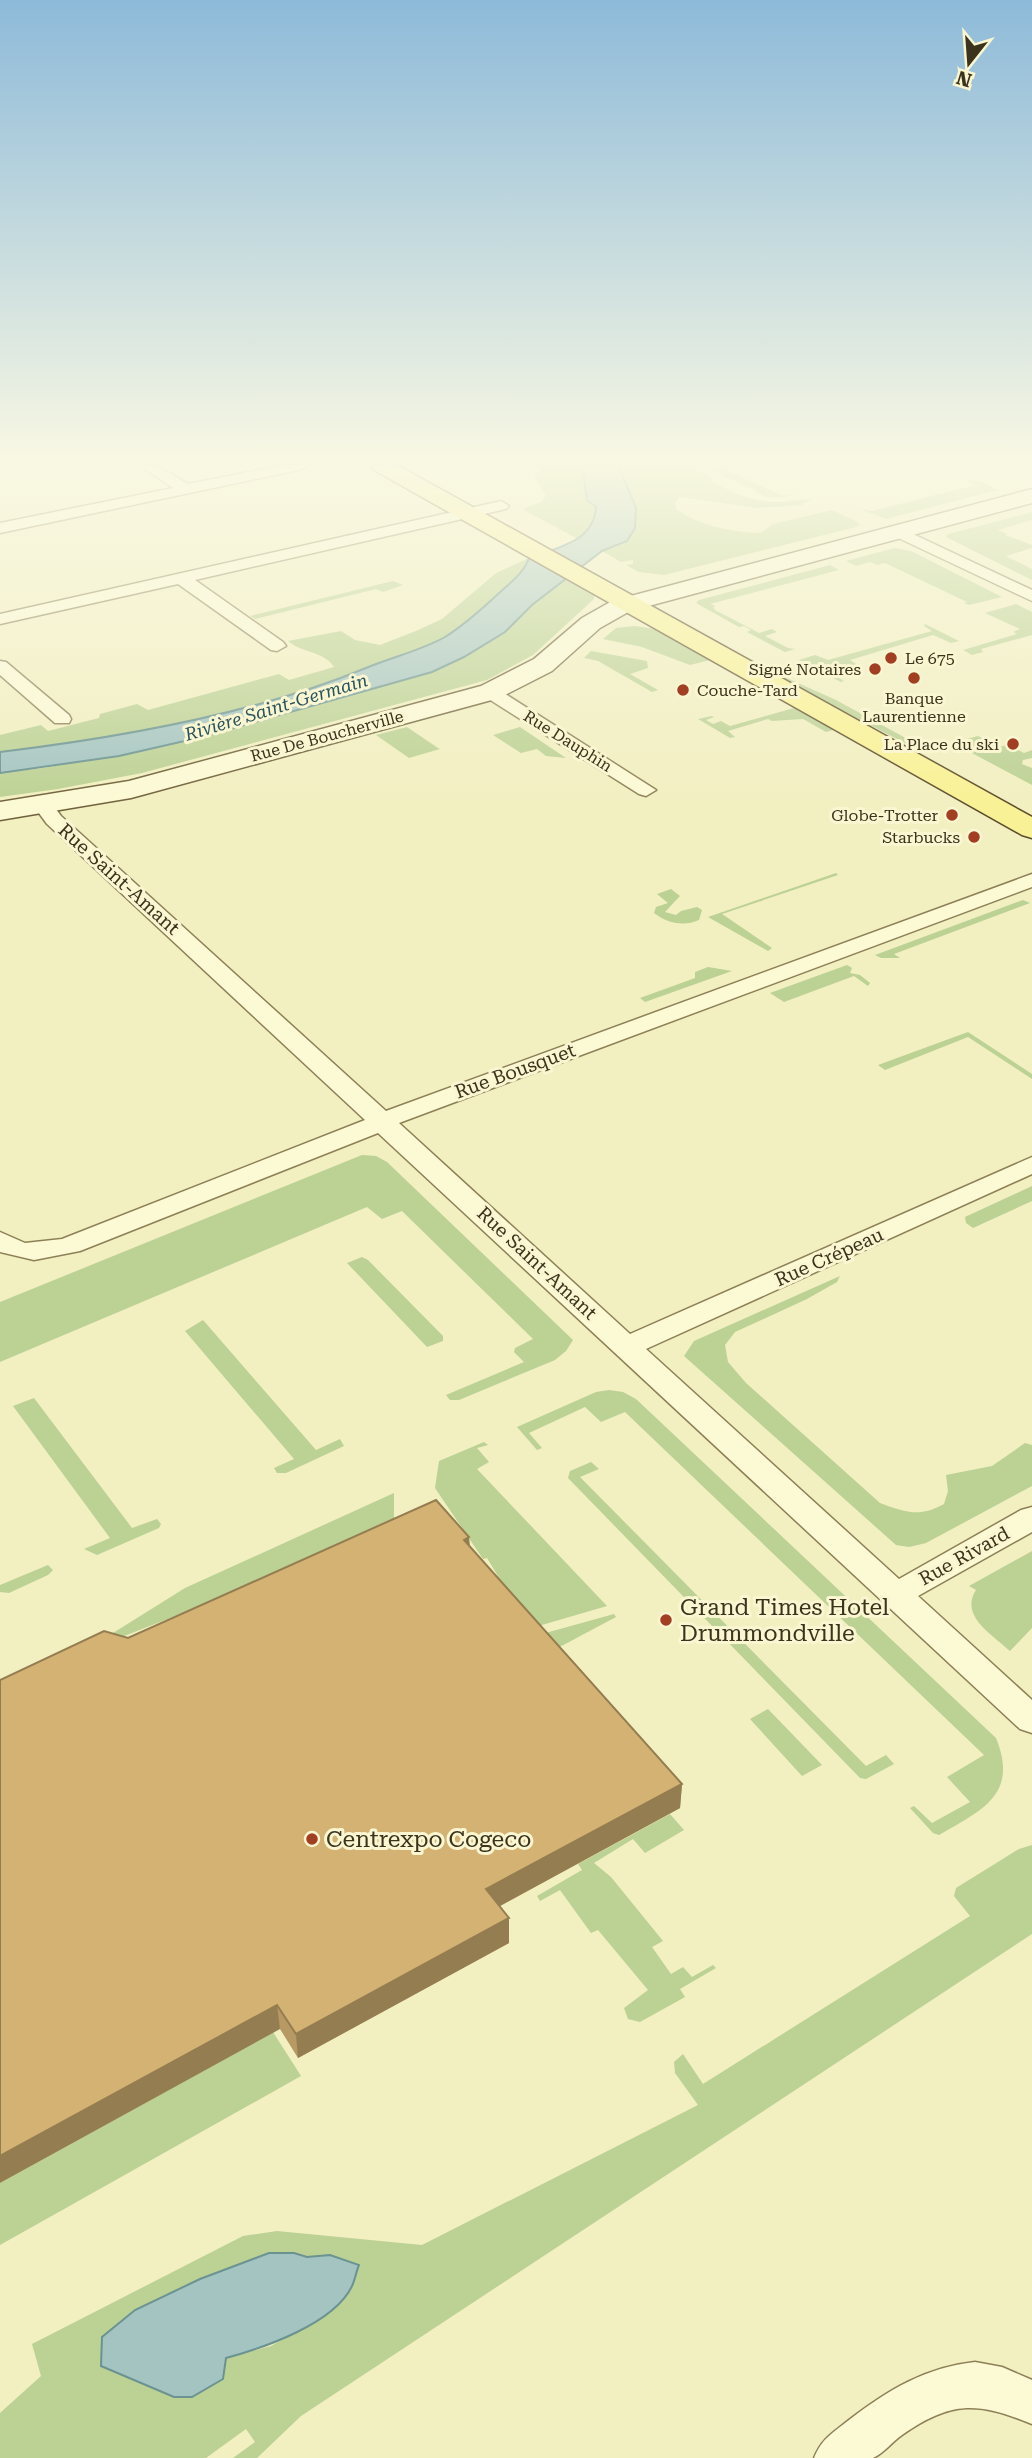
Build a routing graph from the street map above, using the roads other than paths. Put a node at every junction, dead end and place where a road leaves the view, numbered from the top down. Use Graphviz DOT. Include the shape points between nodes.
graph roads {
  1 [pos="173,580"];
  2 [pos="183,580"];
  3 [pos="589,580"];
  4 [pos="634,580"];
  5 [pos="714,580"];
  6 [pos="998,580"];
  7 [pos="660,594"];
  8 [pos="1032,596"];
  9 [pos="630,603"];
  10 [pos="0,619"];
  11 [pos="278,646"];
  12 [pos="0,666"];
  13 [pos="490,692"];
  14 [pos="62,719"];
  15 [pos="924,739"];
  16 [pos="646,790"];
  17 [pos="43,805"];
  18 [pos="0,811"];
  19 [pos="1032,829"];
  20 [pos="1032,880"];
  21 [pos="383,1120"];
  22 [pos="1032,1165"];
  23 [pos="0,1240"];
  24 [pos="626,1347"];
  25 [pos="1032,1518"];
  26 [pos="895,1595"];
  27 [pos="1032,1720"];
  28 [pos="1032,2402"];
  29 [pos="836,2458"];
  1 -- 10 [label="street"];
  2 -- 11 [label="street"];
  3 -- 9 [label="main road"];
  4 -- 7 [label="main road"];
  5 -- 7 [label="street, Rue De Boucherville"];
  6 -- 8 [label="street"];
  7 -- 9 [label="street, Rue De Boucherville"];
  7 -- 15 [label="main road"];
  9 -- 13 [label="street, Rue De Boucherville" via="596,620 534,670"];
  9 -- 19 [label="main road"];
  12 -- 14 [label="street"];
  13 -- 16 [label="street, Rue Dauphin"];
  13 -- 17 [label="street, Rue De Boucherville" via="131,789"];
  17 -- 18 [label="street, Rue De Boucherville"];
  17 -- 21 [label="street, Rue Saint-Amant" via="54,820"];
  20 -- 21 [label="street, Rue Bousquet"];
  21 -- 23 [label="street, Rue Bousquet" via="62,1248 22,1251"];
  21 -- 24 [label="street, Rue Saint-Amant"];
  22 -- 24 [label="street, Rue Crépeau"];
  24 -- 26 [label="street, Rue Saint-Amant"];
  25 -- 26 [label="street, Rue Rivard"];
  26 -- 27 [label="street, Rue Saint-Amant"];
  28 -- 29 [label="street" via="984,2385 939,2388 916,2398"];
}
